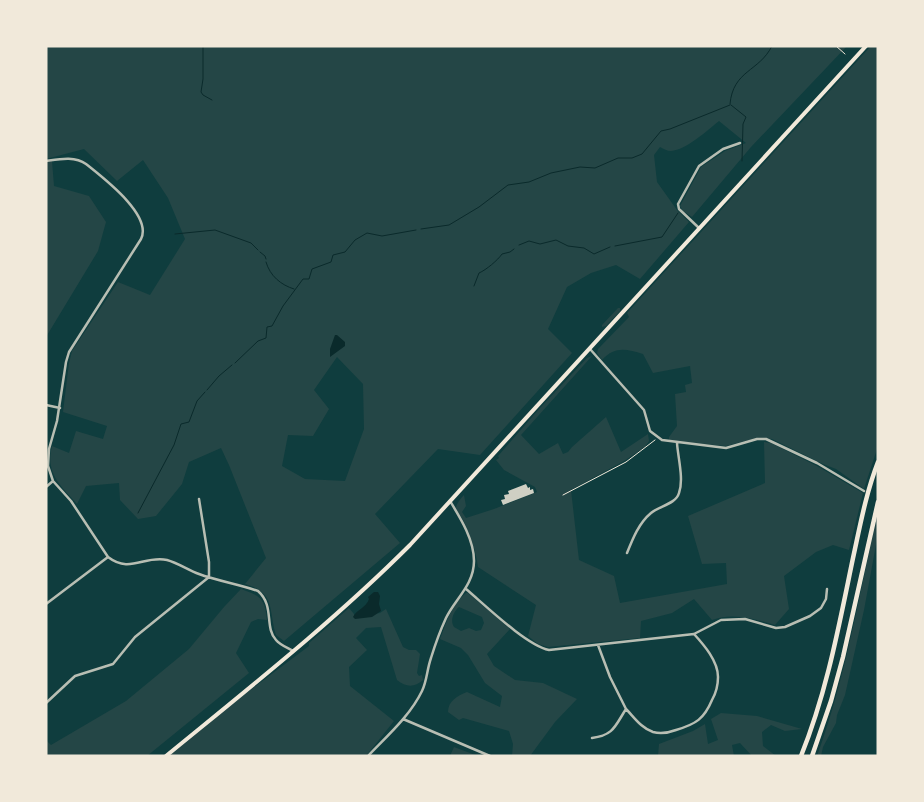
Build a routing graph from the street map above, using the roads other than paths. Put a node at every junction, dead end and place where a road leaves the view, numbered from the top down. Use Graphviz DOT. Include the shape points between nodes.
graph roads {
  1 [pos="866,46"];
  2 [pos="740,143"];
  3 [pos="46,161"];
  4 [pos="699,228"];
  5 [pos="590,349"];
  6 [pos="46,405"];
  7 [pos="60,408"];
  8 [pos="677,442"];
  9 [pos="878,462"];
  10 [pos="53,481"];
  11 [pos="46,487"];
  12 [pos="864,491"];
  13 [pos="199,499"];
  14 [pos="450,501"];
  15 [pos="878,502"];
  16 [pos="627,553"];
  17 [pos="108,557"];
  18 [pos="209,577"];
  19 [pos="466,589"];
  20 [pos="827,590"];
  21 [pos="46,604"];
  22 [pos="694,634"];
  23 [pos="598,645"];
  24 [pos="293,651"];
  25 [pos="46,703"];
  26 [pos="626,709"];
  27 [pos="403,719"];
  28 [pos="592,738"];
  29 [pos="166,756"];
  30 [pos="368,756"];
  31 [pos="490,756"];
  32 [pos="801,756"];
  33 [pos="812,756"];
  1 -- 4 [label="main road"];
  2 -- 4 [label="street" via="699,166 678,204 679,209"];
  3 -- 7 [label="street" via="82,161 126,200 144,230 69,352"];
  4 -- 5 [label="main road"];
  5 -- 8 [label="street" via="644,410 650,431 665,442"];
  5 -- 14 [label="main road"];
  6 -- 7 [label="street"];
  7 -- 10 [label="street" via="48,458"];
  8 -- 12 [label="street" via="726,448 766,439 817,463"];
  8 -- 16 [label="street" via="681,481 679,496 647,517"];
  9 -- 32 [label="highway" via="862,516 821,700"];
  10 -- 11 [label="street"];
  10 -- 17 [label="street" via="71,501"];
  13 -- 18 [label="street"];
  14 -- 19 [label="street" via="473,548 474,568"];
  14 -- 24 [label="main road" via="370,585"];
  15 -- 33 [label="highway" via="844,657"];
  17 -- 18 [label="street" via="122,565 166,560"];
  17 -- 21 [label="street"];
  18 -- 24 [label="street" via="258,591 269,609 276,640"];
  18 -- 25 [label="street" via="135,637 113,664 75,676"];
  19 -- 23 [label="street" via="540,648"];
  19 -- 27 [label="street" via="445,619 422,691"];
  20 -- 22 [label="street" via="821,608 785,627 728,619"];
  22 -- 23 [label="street"];
  22 -- 26 [label="street" via="707,649 718,676 716,690 705,715 689,726 666,733 640,724"];
  23 -- 26 [label="street"];
  24 -- 29 [label="main road"];
  26 -- 28 [label="street" via="611,732"];
  27 -- 30 [label="street"];
  27 -- 31 [label="street"];
}
